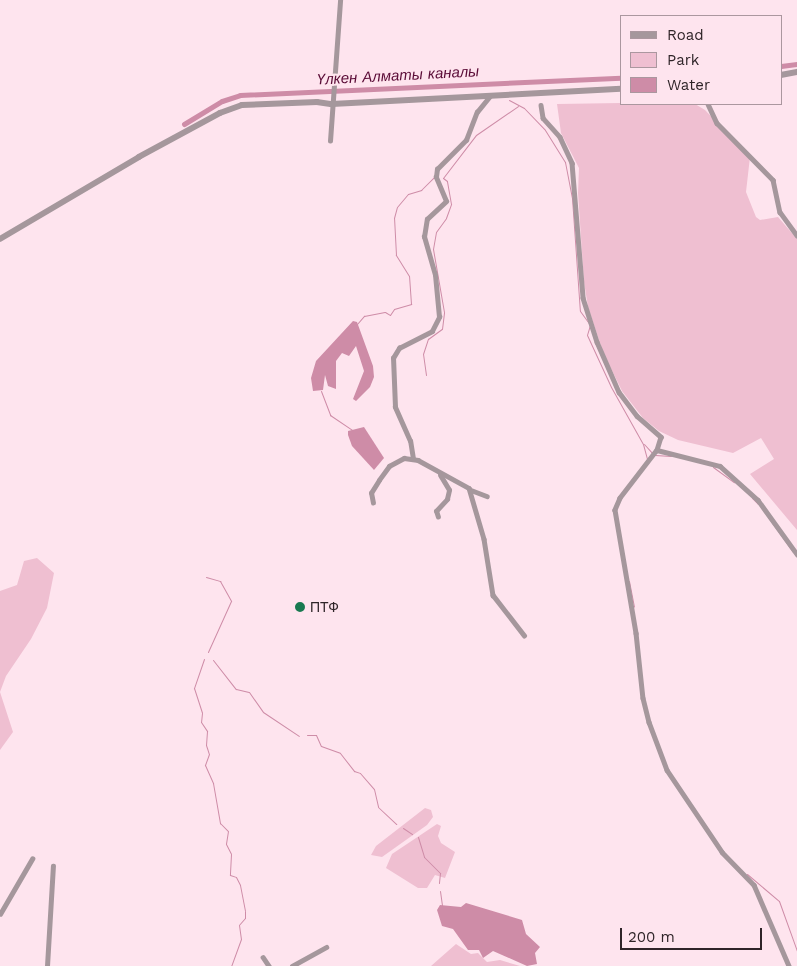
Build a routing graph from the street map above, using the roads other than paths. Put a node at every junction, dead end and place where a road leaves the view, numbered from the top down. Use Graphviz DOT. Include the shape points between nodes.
graph roads {
  1 [pos="340,0"];
  2 [pos="797,72"];
  3 [pos="782,76"];
  4 [pos="620,89"];
  5 [pos="472,95"];
  6 [pos="490,96"];
  7 [pos="332,102"];
  8 [pos="541,105"];
  9 [pos="708,105"];
  10 [pos="480,106"];
  11 [pos="330,141"];
  12 [pos="797,235"];
  13 [pos="0,239"];
  14 [pos="658,450"];
  15 [pos="414,459"];
  16 [pos="440,474"];
  17 [pos="471,490"];
  18 [pos="487,496"];
  19 [pos="373,503"];
  20 [pos="438,517"];
  21 [pos="797,554"];
  22 [pos="524,635"];
  23 [pos="32,859"];
  24 [pos="53,866"];
  25 [pos="0,914"];
  26 [pos="326,947"];
  27 [pos="263,956"];
  28 [pos="47,966"];
  29 [pos="269,966"];
  30 [pos="292,966"];
  31 [pos="788,966"];
  1 -- 7 [label="street"];
  2 -- 3 [label="street"];
  4 -- 6 [label="street"];
  5 -- 6 [label="street"];
  5 -- 7 [label="street"];
  5 -- 10 [label="street"];
  6 -- 10 [label="street"];
  7 -- 11 [label="street"];
  7 -- 13 [label="street" via="250,104 227,110 139,157"];
  8 -- 14 [label="street" via="543,118 560,137 573,171 584,308 619,392 637,416 661,437"];
  9 -- 12 [label="street" via="717,122 773,180 780,212"];
  10 -- 15 [label="street" via="466,140 437,169 436,177 446,202 425,223 424,238 435,275 439,317 432,331 399,348 393,358 395,407 410,440"];
  14 -- 21 [label="street" via="720,466 758,500"];
  14 -- 31 [label="street" via="620,498 615,510 636,634 642,698 662,762 722,852 754,885"];
  15 -- 16 [label="street"];
  15 -- 19 [label="street" via="404,458 389,466 371,493"];
  16 -- 17 [label="street"];
  16 -- 20 [label="street" via="449,490 447,499 436,512"];
  17 -- 18 [label="street"];
  17 -- 22 [label="street" via="484,539 493,595"];
  23 -- 25 [label="street"];
  24 -- 28 [label="street"];
  26 -- 30 [label="street"];
  27 -- 29 [label="street"];
}
